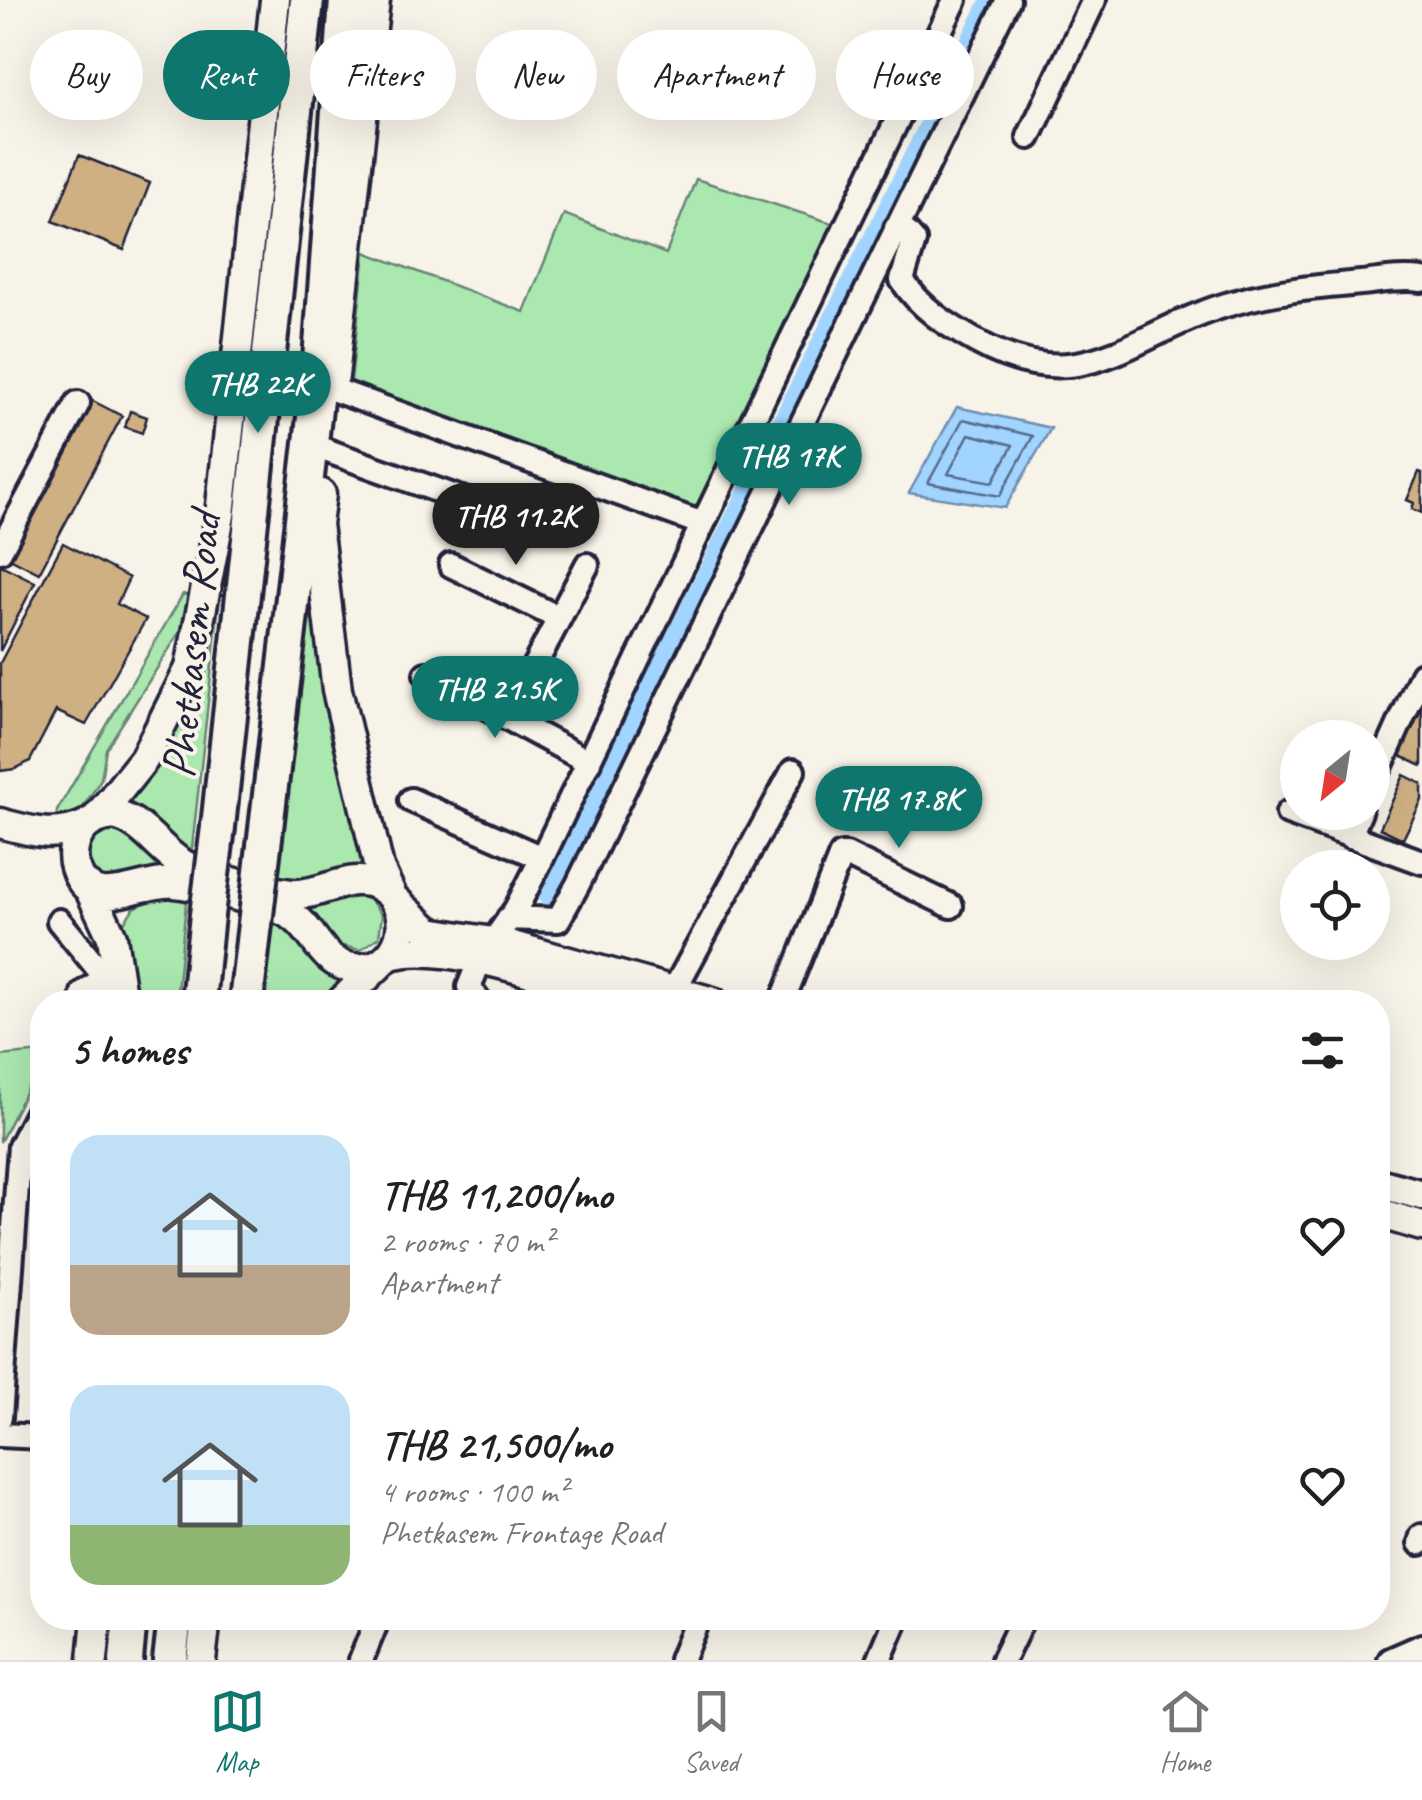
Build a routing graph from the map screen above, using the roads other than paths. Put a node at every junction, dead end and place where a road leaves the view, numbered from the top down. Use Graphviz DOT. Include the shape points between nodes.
graph roads {
  1 [pos="275,0"];
  2 [pos="308,0"];
  3 [pos="346,0"];
  4 [pos="374,0"];
  5 [pos="955,0"];
  6 [pos="1008,0"];
  7 [pos="1094,0"];
  8 [pos="1029,137"];
  9 [pos="896,228"];
  10 [pos="1422,280"];
  11 [pos="332,390"];
  12 [pos="78,404"];
  13 [pos="326,450"];
  14 [pos="703,524"];
  15 [pos="537,526"];
  16 [pos="0,550"];
  17 [pos="451,564"];
  18 [pos="587,564"];
  19 [pos="559,618"];
  20 [pos="426,674"];
  21 [pos="1422,674"];
  22 [pos="507,718"];
  23 [pos="1390,745"];
  24 [pos="589,762"];
  25 [pos="793,771"];
  26 [pos="411,800"];
  27 [pos="92,822"];
  28 [pos="0,823"];
  29 [pos="1334,830"];
  30 [pos="1352,830"];
  31 [pos="42,834"];
  32 [pos="1350,836"];
  33 [pos="542,858"];
  34 [pos="1422,862"];
  35 [pos="81,876"];
  36 [pos="393,898"];
  37 [pos="951,906"];
  38 [pos="509,918"];
  39 [pos="59,921"];
  40 [pos="486,951"];
  41 [pos="386,958"];
  42 [pos="111,973"];
  43 [pos="87,990"];
  44 [pos="117,990"];
  45 [pos="199,990"];
  46 [pos="247,990"];
  47 [pos="353,990"];
  48 [pos="472,990"];
  49 [pos="607,990"];
  50 [pos="675,990"];
  51 [pos="787,990"];
  52 [pos="30,1126"];
  53 [pos="1390,1186"];
  54 [pos="1422,1195"];
  55 [pos="1390,1217"];
  56 [pos="1422,1226"];
  57 [pos="5,1280"];
  58 [pos="0,1417"];
  59 [pos="0,1435"];
  60 [pos="30,1436"];
  61 [pos="96,1630"];
  62 [pos="129,1630"];
  63 [pos="174,1630"];
  64 [pos="205,1630"];
  65 [pos="373,1630"];
  66 [pos="693,1630"];
  67 [pos="892,1630"];
  68 [pos="1017,1630"];
  69 [pos="1422,1646"];
  70 [pos="92,1660"];
  71 [pos="126,1660"];
  72 [pos="170,1660"];
  73 [pos="201,1660"];
  74 [pos="361,1660"];
  75 [pos="681,1660"];
  76 [pos="879,1660"];
  77 [pos="1002,1660"];
  78 [pos="1390,1660"];
  1 -- 27 [label="main road" via="220,514 190,668 144,759"];
  2 -- 45 [label="highway, Phetkasem Road, bridge"];
  3 -- 46 [label="highway, Phetkasem Road, bridge" via="318,374"];
  4 -- 11 [label="main road"];
  5 -- 14 [label="street"];
  6 -- 9 [label="street"];
  7 -- 8 [label="street"];
  9 -- 10 [label="street" via="914,241 902,280 916,302 997,353 1039,366 1106,359 1223,306 1279,291"];
  9 -- 38 [label="street" via="558,920"];
  11 -- 13 [label="main road"];
  11 -- 14 [label="street"];
  12 -- 16 [label="street"];
  13 -- 15 [label="street"];
  13 -- 36 [label="main road" via="317,524 337,690 379,868"];
  14 -- 24 [label="street"];
  17 -- 19 [label="street"];
  18 -- 19 [label="street"];
  19 -- 22 [label="street"];
  20 -- 22 [label="street"];
  21 -- 23 [label="street"];
  22 -- 24 [label="street"];
  24 -- 33 [label="street"];
  25 -- 50 [label="street"];
  26 -- 33 [label="street"];
  27 -- 31 [label="main road"];
  27 -- 35 [label="main road" via="75,842"];
  27 -- 36 [label="main road" via="114,815 135,822 202,873 292,894 363,881"];
  28 -- 31 [label="main road"];
  29 -- 32 [label="street"];
  30 -- 32 [label="street"];
  31 -- 35 [label="main road"];
  32 -- 34 [label="street"];
  33 -- 38 [label="street"];
  35 -- 41 [label="main road" via="110,894 171,882 283,910 303,921 322,951 344,966 358,969"];
  35 -- 42 [label="main road" via="112,937"];
  36 -- 40 [label="main road" via="430,932"];
  36 -- 41 [label="main road" via="401,934"];
  37 -- 51 [label="street" via="841,855"];
  38 -- 40 [label="street"];
  39 -- 42 [label="street"];
  40 -- 41 [label="main road" via="405,951"];
  40 -- 48 [label="street"];
  40 -- 49 [label="main road"];
  41 -- 47 [label="main road"];
  42 -- 43 [label="street"];
  42 -- 44 [label="main road"];
  52 -- 57 [label="street" via="20,1146"];
  53 -- 54 [label="main road"];
  55 -- 56 [label="main road"];
  57 -- 58 [label="street"];
  59 -- 60 [label="street"];
  61 -- 70 [label="main road"];
  62 -- 71 [label="highway"];
  63 -- 72 [label="highway"];
  64 -- 73 [label="main road"];
  65 -- 74 [label="street"];
  66 -- 75 [label="street"];
  67 -- 76 [label="street"];
  68 -- 77 [label="street"];
  69 -- 78 [label="street"];
}
